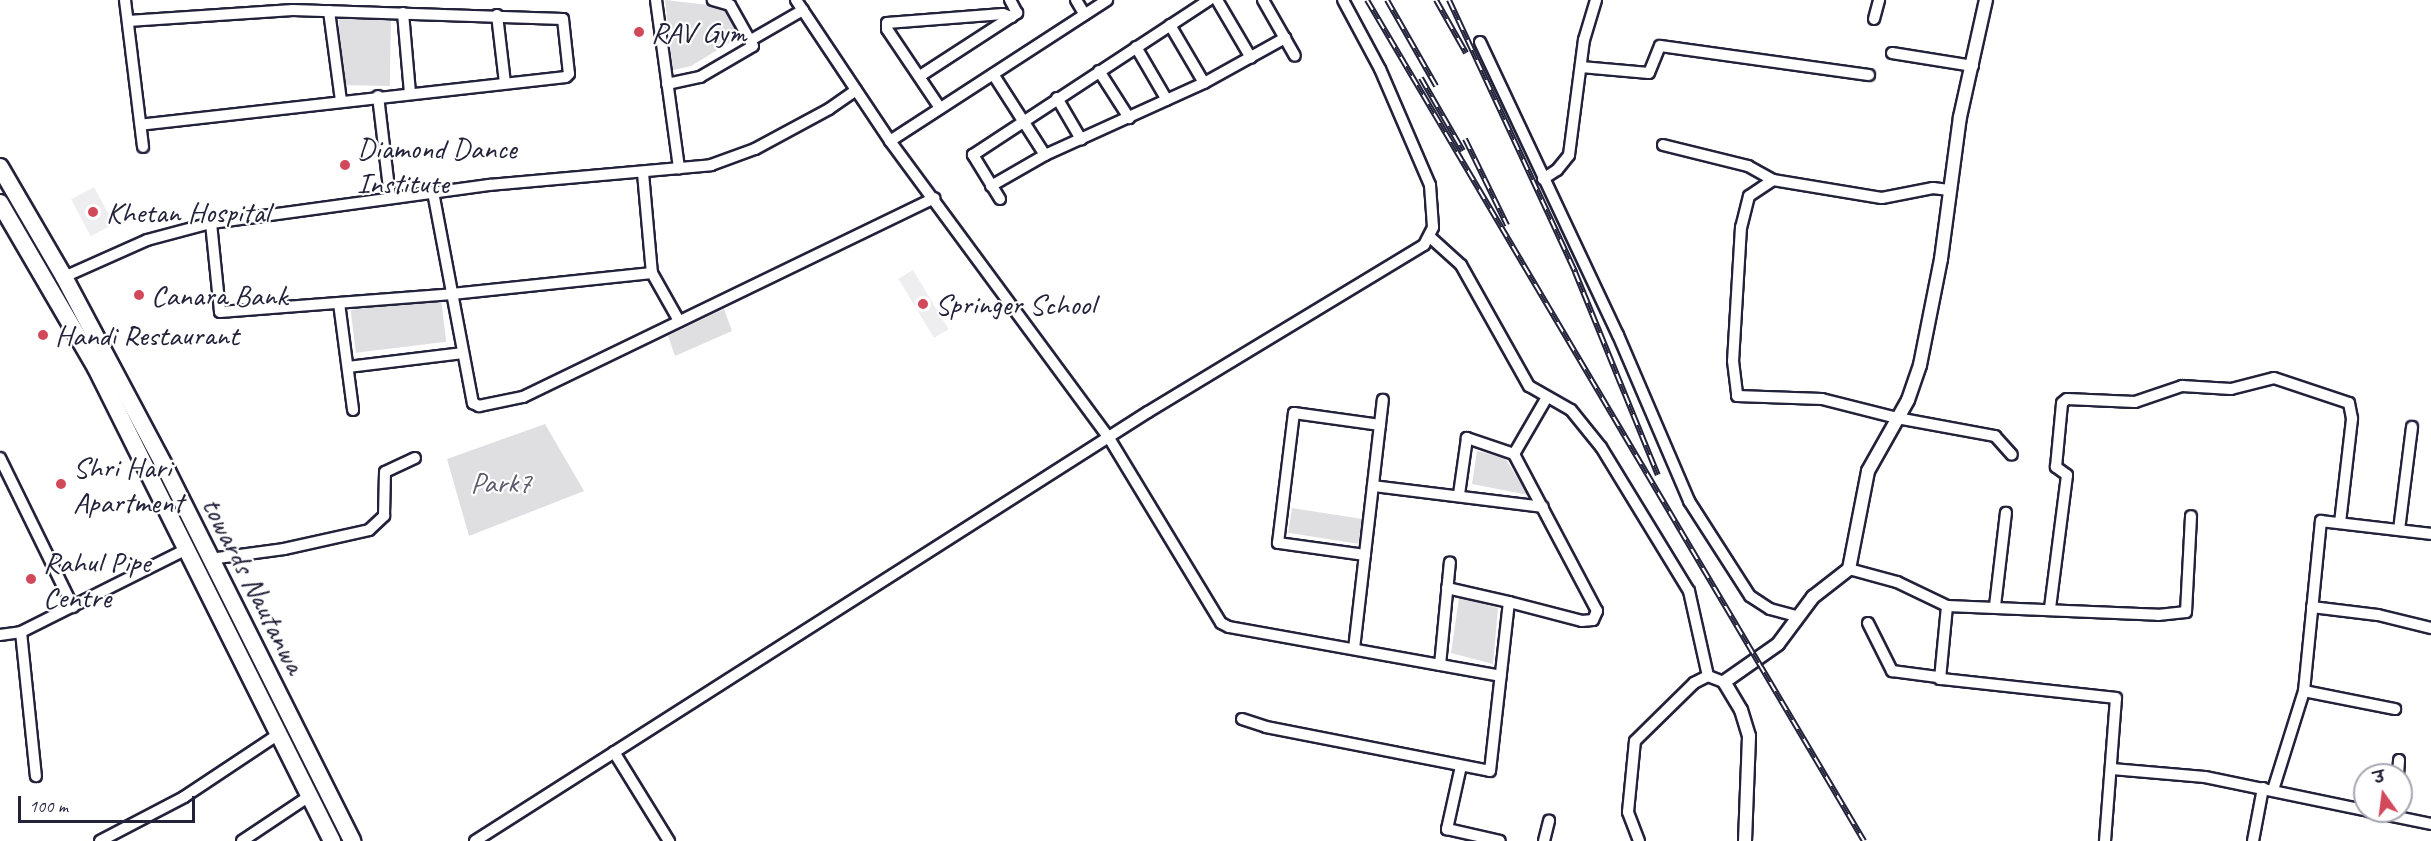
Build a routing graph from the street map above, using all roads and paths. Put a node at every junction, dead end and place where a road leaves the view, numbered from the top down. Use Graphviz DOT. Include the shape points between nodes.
graph roads {
  1 [pos="125,0"];
  2 [pos="656,0"];
  3 [pos="713,0"];
  4 [pos="796,0"];
  5 [pos="1010,0"];
  6 [pos="1076,0"];
  7 [pos="1107,0"];
  8 [pos="1209,0"];
  9 [pos="1217,0"];
  10 [pos="1263,0"];
  11 [pos="1343,0"];
  12 [pos="1596,0"];
  13 [pos="1879,0"];
  14 [pos="1986,0"];
  15 [pos="802,10"];
  16 [pos="329,11"];
  17 [pos="403,13"];
  18 [pos="497,15"];
  19 [pos="1085,15"];
  20 [pos="1011,17"];
  21 [pos="1874,20"];
  22 [pos="128,21"];
  23 [pos="1170,25"];
  24 [pos="1284,38"];
  25 [pos="752,40"];
  26 [pos="1480,42"];
  27 [pos="1136,47"];
  28 [pos="1892,53"];
  29 [pos="1295,56"];
  30 [pos="1251,58"];
  31 [pos="1973,66"];
  32 [pos="1581,67"];
  33 [pos="1099,71"];
  34 [pos="993,74"];
  35 [pos="1869,75"];
  36 [pos="920,76"];
  37 [pos="505,83"];
  38 [pos="1204,83"];
  39 [pos="667,84"];
  40 [pos="856,90"];
  41 [pos="410,93"];
  42 [pos="378,96"];
  43 [pos="1057,98"];
  44 [pos="1167,100"];
  45 [pos="341,101"];
  46 [pos="940,108"];
  47 [pos="1129,118"];
  48 [pos="1022,120"];
  49 [pos="141,125"];
  50 [pos="1081,139"];
  51 [pos="890,141"];
  52 [pos="1663,144"];
  53 [pos="143,147"];
  54 [pos="1045,155"];
  55 [pos="0,167"];
  56 [pos="679,168"];
  57 [pos="643,173"];
  58 [pos="1543,179"];
  59 [pos="1773,180"];
  60 [pos="991,186"];
  61 [pos="1949,190"];
  62 [pos="433,192"];
  63 [pos="390,197"];
  64 [pos="934,198"];
  65 [pos="1000,199"];
  66 [pos="0,203"];
  67 [pos="211,223"];
  68 [pos="1430,237"];
  69 [pos="652,273"];
  70 [pos="64,277"];
  71 [pos="452,294"];
  72 [pos="339,303"];
  73 [pos="679,321"];
  74 [pos="463,352"];
  75 [pos="348,367"];
  76 [pos="1547,397"];
  77 [pos="1383,400"];
  78 [pos="353,410"];
  79 [pos="1897,418"];
  80 [pos="1380,425"];
  81 [pos="2412,427"];
  82 [pos="1109,438"];
  83 [pos="1514,454"];
  84 [pos="2012,455"];
  85 [pos="0,458"];
  86 [pos="415,458"];
  87 [pos="1373,486"];
  88 [pos="1459,494"];
  89 [pos="1543,507"];
  90 [pos="2006,513"];
  91 [pos="2191,516"];
  92 [pos="2340,522"];
  93 [pos="2399,530"];
  94 [pos="2431,534"];
  95 [pos="187,549"];
  96 [pos="1365,555"];
  97 [pos="210,559"];
  98 [pos="1450,562"];
  99 [pos="1849,569"];
  100 [pos="1448,588"];
  101 [pos="1509,602"];
  102 [pos="1947,606"];
  103 [pos="1995,606"];
  104 [pos="74,607"];
  105 [pos="2312,607"];
  106 [pos="2050,608"];
  107 [pos="1797,616"];
  108 [pos="1868,622"];
  109 [pos="2431,628"];
  110 [pos="21,632"];
  111 [pos="0,635"];
  112 [pos="1354,650"];
  113 [pos="1440,665"];
  114 [pos="1501,676"];
  115 [pos="1708,676"];
  116 [pos="1938,677"];
  117 [pos="1724,682"];
  118 [pos="2304,691"];
  119 [pos="2395,709"];
  120 [pos="1242,719"];
  121 [pos="279,734"];
  122 [pos="614,752"];
  123 [pos="2400,760"];
  124 [pos="2400,763"];
  125 [pos="1461,766"];
  126 [pos="2112,769"];
  127 [pos="36,776"];
  128 [pos="2268,789"];
  129 [pos="308,796"];
  130 [pos="2353,808"];
  131 [pos="2413,819"];
  132 [pos="1549,820"];
  133 [pos="2431,824"];
  134 [pos="100,841"];
  135 [pos="242,841"];
  136 [pos="332,841"];
  137 [pos="352,841"];
  138 [pos="475,841"];
  139 [pos="669,841"];
  140 [pos="1500,841"];
  141 [pos="1544,841"];
  142 [pos="1639,841"];
  143 [pos="1745,841"];
  144 [pos="2105,841"];
  145 [pos="2253,841"];
  1 -- 22 [label="street"];
  2 -- 39 [label="street"];
  3 -- 25 [label="street" via="730,5"];
  4 -- 15 [label="street"];
  5 -- 20 [label="street" via="1017,11"];
  6 -- 19 [label="street"];
  7 -- 19 [label="street"];
  8 -- 23 [label="street"];
  9 -- 30 [label="street"];
  10 -- 24 [label="street"];
  11 -- 68 [label="street" via="1380,69 1430,185"];
  12 -- 32 [label="street"];
  13 -- 21 [label="street"];
  14 -- 31 [label="street"];
  15 -- 25 [label="street"];
  15 -- 40 [label="street"];
  16 -- 17 [label="street"];
  16 -- 22 [label="street" via="244,11"];
  16 -- 45 [label="street"];
  17 -- 18 [label="street"];
  17 -- 41 [label="street"];
  18 -- 37 [label="street"];
  18 -- 37 [label="street" via="563,20 568,76"];
  19 -- 34 [label="street"];
  20 -- 36 [label="street"];
  20 -- 36 [label="street" via="1003,14 887,23 887,29"];
  22 -- 49 [label="street"];
  23 -- 27 [label="street"];
  23 -- 38 [label="street"];
  24 -- 29 [label="street"];
  24 -- 30 [label="street"];
  25 -- 39 [label="street" via="751,49 700,77"];
  26 -- 58 [label="street"];
  27 -- 33 [label="street"];
  27 -- 44 [label="street"];
  28 -- 31 [label="street"];
  30 -- 38 [label="street"];
  31 -- 61 [label="street" via="1960,117"];
  32 -- 35 [label="street" via="1649,73 1660,46"];
  32 -- 58 [label="street" via="1569,155"];
  33 -- 43 [label="street"];
  33 -- 47 [label="street"];
  34 -- 46 [label="street"];
  34 -- 48 [label="street"];
  36 -- 46 [label="street"];
  37 -- 41 [label="street"];
  38 -- 44 [label="street"];
  39 -- 56 [label="street"];
  40 -- 51 [label="street"];
  40 -- 56 [label="street" via="829,110 730,161"];
  41 -- 42 [label="street"];
  42 -- 45 [label="street"];
  42 -- 63 [label="street"];
  43 -- 48 [label="street"];
  43 -- 50 [label="street"];
  44 -- 47 [label="street"];
  45 -- 49 [label="street"];
  46 -- 51 [label="street"];
  47 -- 50 [label="street"];
  48 -- 54 [label="street"];
  48 -- 60 [label="street" via="973,155"];
  49 -- 53 [label="street"];
  50 -- 54 [label="street"];
  51 -- 64 [label="street"];
  52 -- 59 [label="street" via="1748,166"];
  54 -- 60 [label="street"];
  55 -- 70 [label="main road, towards Nautanwa"];
  56 -- 57 [label="street"];
  57 -- 62 [label="street"];
  57 -- 69 [label="street"];
  58 -- 107 [label="street" via="1618,335 1689,501 1750,596 1770,609"];
  59 -- 61 [label="street" via="1882,198 1933,188"];
  59 -- 79 [label="street" via="1749,196 1741,227 1732,362 1737,396 1821,399"];
  60 -- 65 [label="street"];
  61 -- 79 [label="street" via="1941,259 1920,365"];
  62 -- 63 [label="street"];
  62 -- 71 [label="street"];
  63 -- 67 [label="street"];
  64 -- 73 [label="street"];
  64 -- 82 [label="street"];
  66 -- 95 [label="main road" via="96,368"];
  67 -- 70 [label="street" via="147,240"];
  67 -- 72 [label="street" via="220,312"];
  68 -- 76 [label="street" via="1461,265 1524,380"];
  68 -- 82 [label="street" via="1424,245"];
  69 -- 71 [label="street"];
  69 -- 73 [label="street"];
  70 -- 97 [label="main road, towards Nautanwa"];
  71 -- 72 [label="street"];
  71 -- 74 [label="street"];
  72 -- 75 [label="street"];
  73 -- 74 [label="street" via="523,397 479,406 473,403"];
  74 -- 75 [label="street"];
  75 -- 78 [label="street"];
  76 -- 83 [label="street"];
  76 -- 115 [label="street" via="1571,410 1587,427 1689,591"];
  77 -- 80 [label="street"];
  79 -- 84 [label="street" via="1995,436"];
  79 -- 99 [label="street" via="1868,471"];
  80 -- 87 [label="street"];
  80 -- 96 [label="street" via="1294,413 1278,543"];
  81 -- 93 [label="street"];
  82 -- 112 [label="street" via="1221,623"];
  82 -- 122 [label="street"];
  83 -- 88 [label="street" via="1467,438"];
  83 -- 89 [label="street"];
  85 -- 104 [label="street"];
  86 -- 97 [label="street" via="385,472 384,516 369,530 284,549"];
  87 -- 88 [label="street"];
  87 -- 96 [label="street"];
  88 -- 89 [label="street"];
  89 -- 101 [label="street" via="1597,611 1593,620 1582,621"];
  90 -- 103 [label="street"];
  91 -- 106 [label="street" via="2186,612 2158,615"];
  92 -- 93 [label="street"];
  92 -- 105 [label="street" via="2326,520 2319,526"];
  92 -- 106 [label="street" via="2352,419 2349,403 2274,378 2230,389 2182,386 2136,402 2064,400 2056,467 2067,475"];
  93 -- 94 [label="street"];
  95 -- 104 [label="street"];
  95 -- 121 [label="main road"];
  96 -- 112 [label="street"];
  97 -- 137 [label="main road, towards Nautanwa"];
  98 -- 100 [label="street"];
  99 -- 102 [label="street" via="1897,582"];
  99 -- 107 [label="street" via="1813,597"];
  100 -- 101 [label="street"];
  100 -- 113 [label="street"];
  101 -- 114 [label="street"];
  102 -- 103 [label="street"];
  102 -- 116 [label="street"];
  103 -- 106 [label="street"];
  104 -- 110 [label="street"];
  105 -- 109 [label="street" via="2378,615"];
  105 -- 118 [label="street"];
  107 -- 117 [label="street" via="1778,644"];
  108 -- 116 [label="street" via="1892,671"];
  110 -- 111 [label="street"];
  110 -- 127 [label="street"];
  112 -- 113 [label="street"];
  113 -- 114 [label="street"];
  114 -- 125 [label="street" via="1491,769"];
  115 -- 117 [label="street"];
  115 -- 142 [label="street" via="1694,682 1635,741 1628,813"];
  116 -- 126 [label="street" via="2111,694 2118,704"];
  117 -- 143 [label="street" via="1741,710 1749,736"];
  118 -- 119 [label="street"];
  118 -- 128 [label="street"];
  120 -- 125 [label="street" via="1266,728"];
  121 -- 129 [label="main road"];
  121 -- 134 [label="street" via="184,797"];
  122 -- 138 [label="street"];
  122 -- 139 [label="street"];
  123 -- 124 [label="street"];
  125 -- 140 [label="street" via="1447,830"];
  126 -- 128 [label="street" via="2205,777"];
  126 -- 144 [label="street"];
  128 -- 130 [label="street"];
  128 -- 145 [label="street"];
  129 -- 135 [label="street"];
  129 -- 136 [label="main road"];
  131 -- 133 [label="street"];
  132 -- 141 [label="street"];
}
